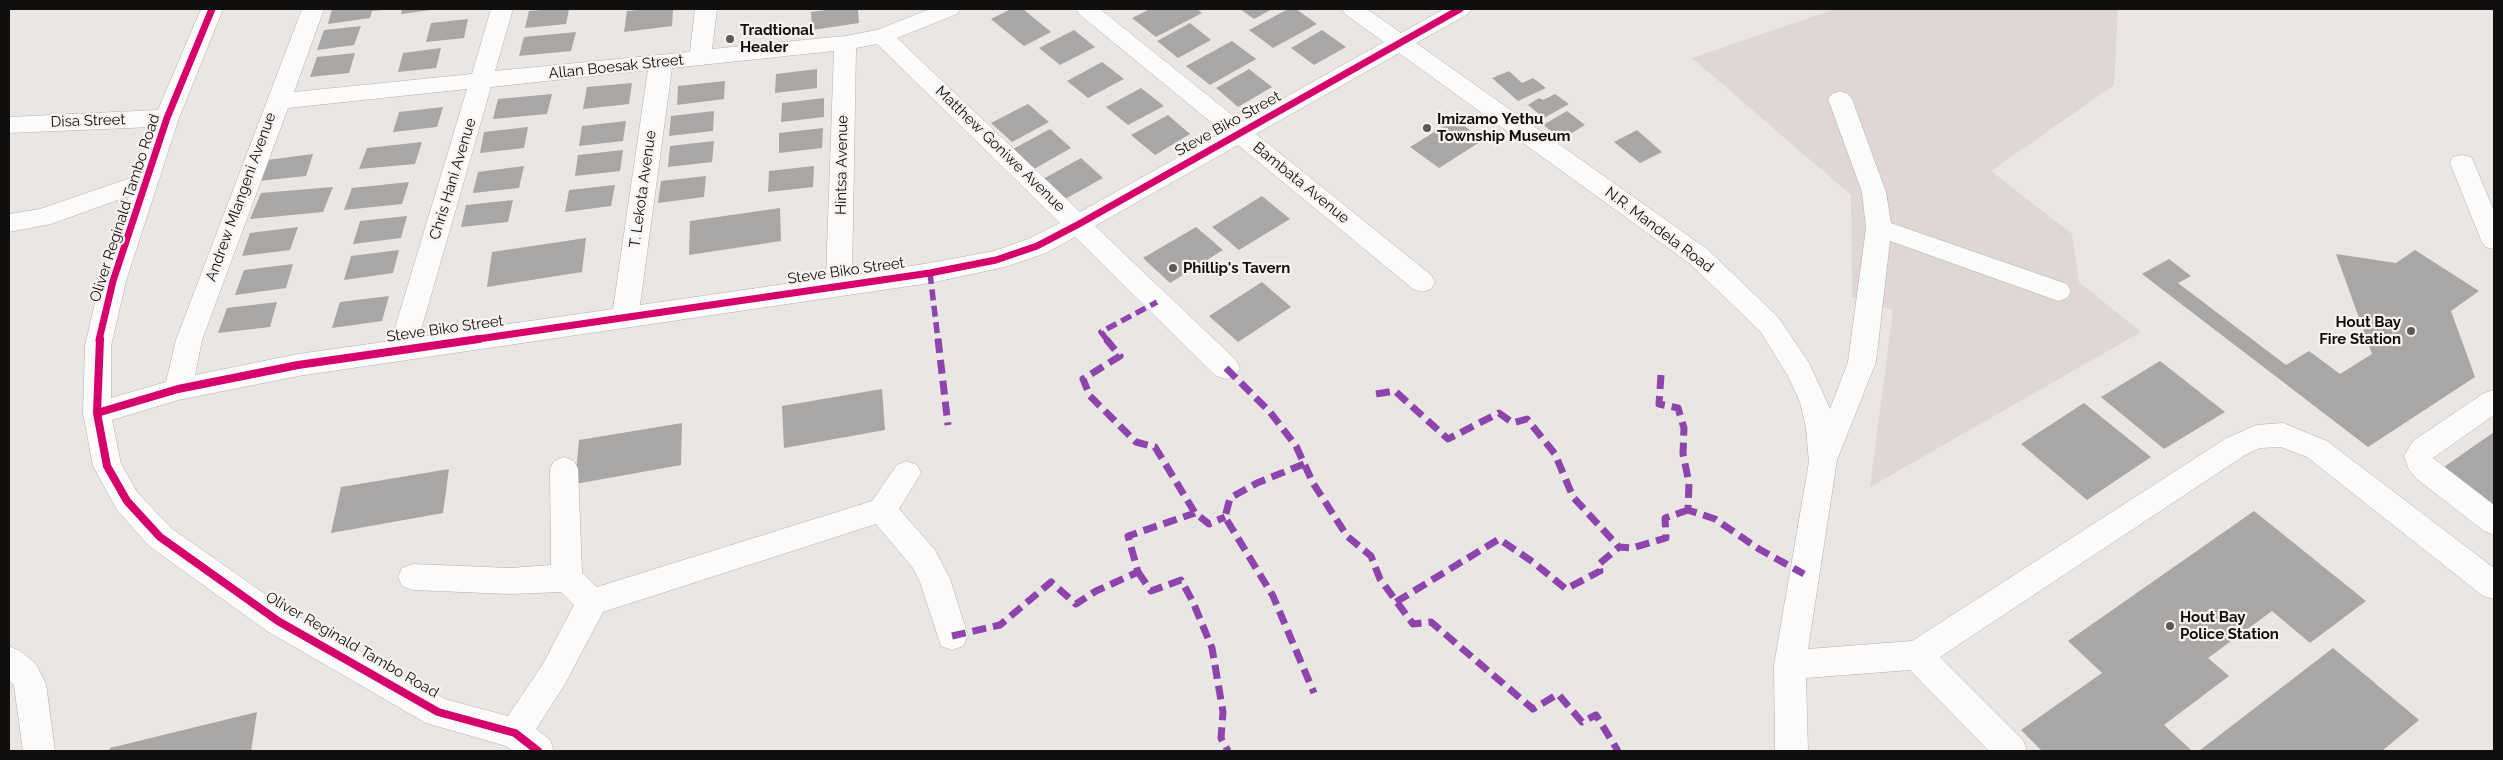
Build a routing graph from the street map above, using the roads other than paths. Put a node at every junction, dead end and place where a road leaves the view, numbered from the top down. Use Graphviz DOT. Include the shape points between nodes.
graph roads {
  1 [pos="212,9"];
  2 [pos="313,9"];
  3 [pos="502,9"];
  4 [pos="706,9"];
  5 [pos="949,9"];
  6 [pos="1087,9"];
  7 [pos="1353,9"];
  8 [pos="1460,9"];
  9 [pos="913,17"];
  10 [pos="882,36"];
  11 [pos="1400,42"];
  12 [pos="845,43"];
  13 [pos="700,58"];
  14 [pos="661,62"];
  15 [pos="482,81"];
  16 [pos="1840,99"];
  17 [pos="277,101"];
  18 [pos="167,118"];
  19 [pos="9,125"];
  20 [pos="1240,133"];
  21 [pos="2462,163"];
  22 [pos="146,181"];
  23 [pos="9,223"];
  24 [pos="1079,224"];
  25 [pos="1879,228"];
  26 [pos="2494,240"];
  27 [pos="1422,282"];
  28 [pos="839,286"];
  29 [pos="2058,291"];
  30 [pos="625,317"];
  31 [pos="402,349"];
  32 [pos="1226,368"];
  33 [pos="178,389"];
  34 [pos="2494,401"];
  35 [pos="97,413"];
  36 [pos="1823,462"];
  37 [pos="564,469"];
  38 [pos="907,473"];
  39 [pos="882,510"];
  40 [pos="2494,522"];
  41 [pos="412,577"];
  42 [pos="566,578"];
  43 [pos="2494,586"];
  44 [pos="592,602"];
  45 [pos="952,636"];
  46 [pos="1917,655"];
  47 [pos="9,661"];
  48 [pos="1790,665"];
  49 [pos="527,742"];
  50 [pos="39,751"];
  51 [pos="1791,751"];
  52 [pos="2012,751"];
  1 -- 18 [label="street, Oliver Reginald Tambo Road"];
  2 -- 17 [label="street, Andrew Mlangeni Avenue"];
  3 -- 15 [label="street, Chris Hani Avenue"];
  4 -- 13 [label="street"];
  5 -- 9 [label="street, Allan Boesak Street"];
  6 -- 20 [label="street, Bambata Avenue"];
  7 -- 11 [label="street, N.R. Mandela Road"];
  8 -- 11 [label="street, Steve Biko Street"];
  9 -- 10 [label="street, Allan Boesak Street"];
  10 -- 12 [label="street, Allan Boesak Street"];
  10 -- 24 [label="street, Matthew Goniwe Avenue"];
  11 -- 20 [label="street, Steve Biko Street"];
  11 -- 36 [label="street, N.R. Mandela Road" via="1698,256 1769,324 1814,402"];
  12 -- 13 [label="street, Allan Boesak Street"];
  12 -- 28 [label="street, Hintsa Avenue"];
  13 -- 14 [label="street, Allan Boesak Street"];
  14 -- 15 [label="street, Allan Boesak Street"];
  14 -- 30 [label="street, T. Lekota Avenue"];
  15 -- 17 [label="street, Allan Boesak Street"];
  15 -- 31 [label="street, Chris Hani Avenue"];
  16 -- 25 [label="street" via="1874,192"];
  17 -- 33 [label="street, Andrew Mlangeni Avenue" via="189,340"];
  18 -- 19 [label="street, Disa Street"];
  18 -- 22 [label="street, Oliver Reginald Tambo Road"];
  20 -- 24 [label="street, Steve Biko Street"];
  20 -- 27 [label="street, Bambata Avenue"];
  21 -- 26 [label="street"];
  22 -- 23 [label="street" via="42,218"];
  22 -- 35 [label="street, Oliver Reginald Tambo Road" via="113,281 98,346"];
  24 -- 28 [label="street, Steve Biko Street" via="1037,246 996,260"];
  24 -- 32 [label="street, Matthew Goniwe Avenue"];
  25 -- 29 [label="street"];
  25 -- 36 [label="street" via="1862,362"];
  28 -- 30 [label="street, Steve Biko Street"];
  30 -- 31 [label="street, Steve Biko Street"];
  31 -- 33 [label="street, Steve Biko Street" via="298,365"];
  33 -- 35 [label="street, Steve Biko Street"];
  34 -- 40 [label="street" via="2423,449 2418,456 2427,471"];
  35 -- 49 [label="street, Oliver Reginald Tambo Road" via="107,466 127,501 160,536 278,621 438,712"];
  36 -- 48 [label="street, N.R. Mandela Road"];
  37 -- 42 [label="street"];
  38 -- 39 [label="street"];
  39 -- 44 [label="street"];
  39 -- 45 [label="street" via="916,547 928,566"];
  41 -- 42 [label="street"];
  42 -- 44 [label="street"];
  43 -- 46 [label="street" via="2317,450 2284,435 2256,437 2235,447"];
  44 -- 49 [label="street" via="554,674"];
  46 -- 48 [label="street"];
  46 -- 52 [label="street"];
  47 -- 50 [label="street" via="25,674 30,684"];
  48 -- 51 [label="street, N.R. Mandela Road"];
}
